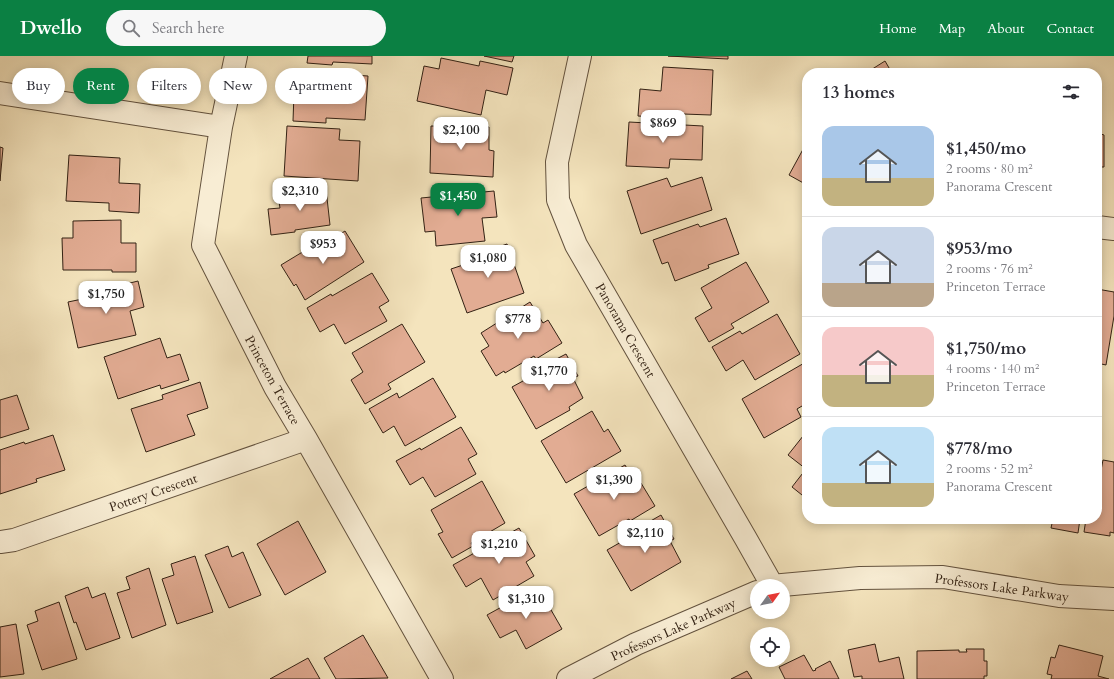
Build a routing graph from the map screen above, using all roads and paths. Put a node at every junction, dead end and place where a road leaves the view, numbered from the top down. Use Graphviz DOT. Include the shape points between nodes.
graph roads {
  1 [pos="236,56"];
  2 [pos="580,56"];
  3 [pos="0,93"];
  4 [pos="220,127"];
  5 [pos="1102,228"];
  6 [pos="1114,229"];
  7 [pos="306,439"];
  8 [pos="0,542"];
  9 [pos="762,579"];
  10 [pos="790,586"];
  11 [pos="750,595"];
  12 [pos="1114,599"];
  13 [pos="442,679"];
  14 [pos="568,679"];
  1 -- 4 [label="street, Princeton Terrace"];
  2 -- 9 [label="street, Panorama Crescent" via="557,162 558,200 576,245"];
  3 -- 4 [label="street"];
  4 -- 7 [label="street, Princeton Terrace" via="203,245 274,387"];
  5 -- 6 [label="street"];
  7 -- 8 [label="street, Pottery Crescent" via="14,540"];
  7 -- 13 [label="street, Princeton Terrace"];
  10 -- 12 [label="street, Professors Lake Parkway" via="860,578 943,577 1059,596"];
  11 -- 14 [label="street, Professors Lake Parkway" via="636,644"];
}
